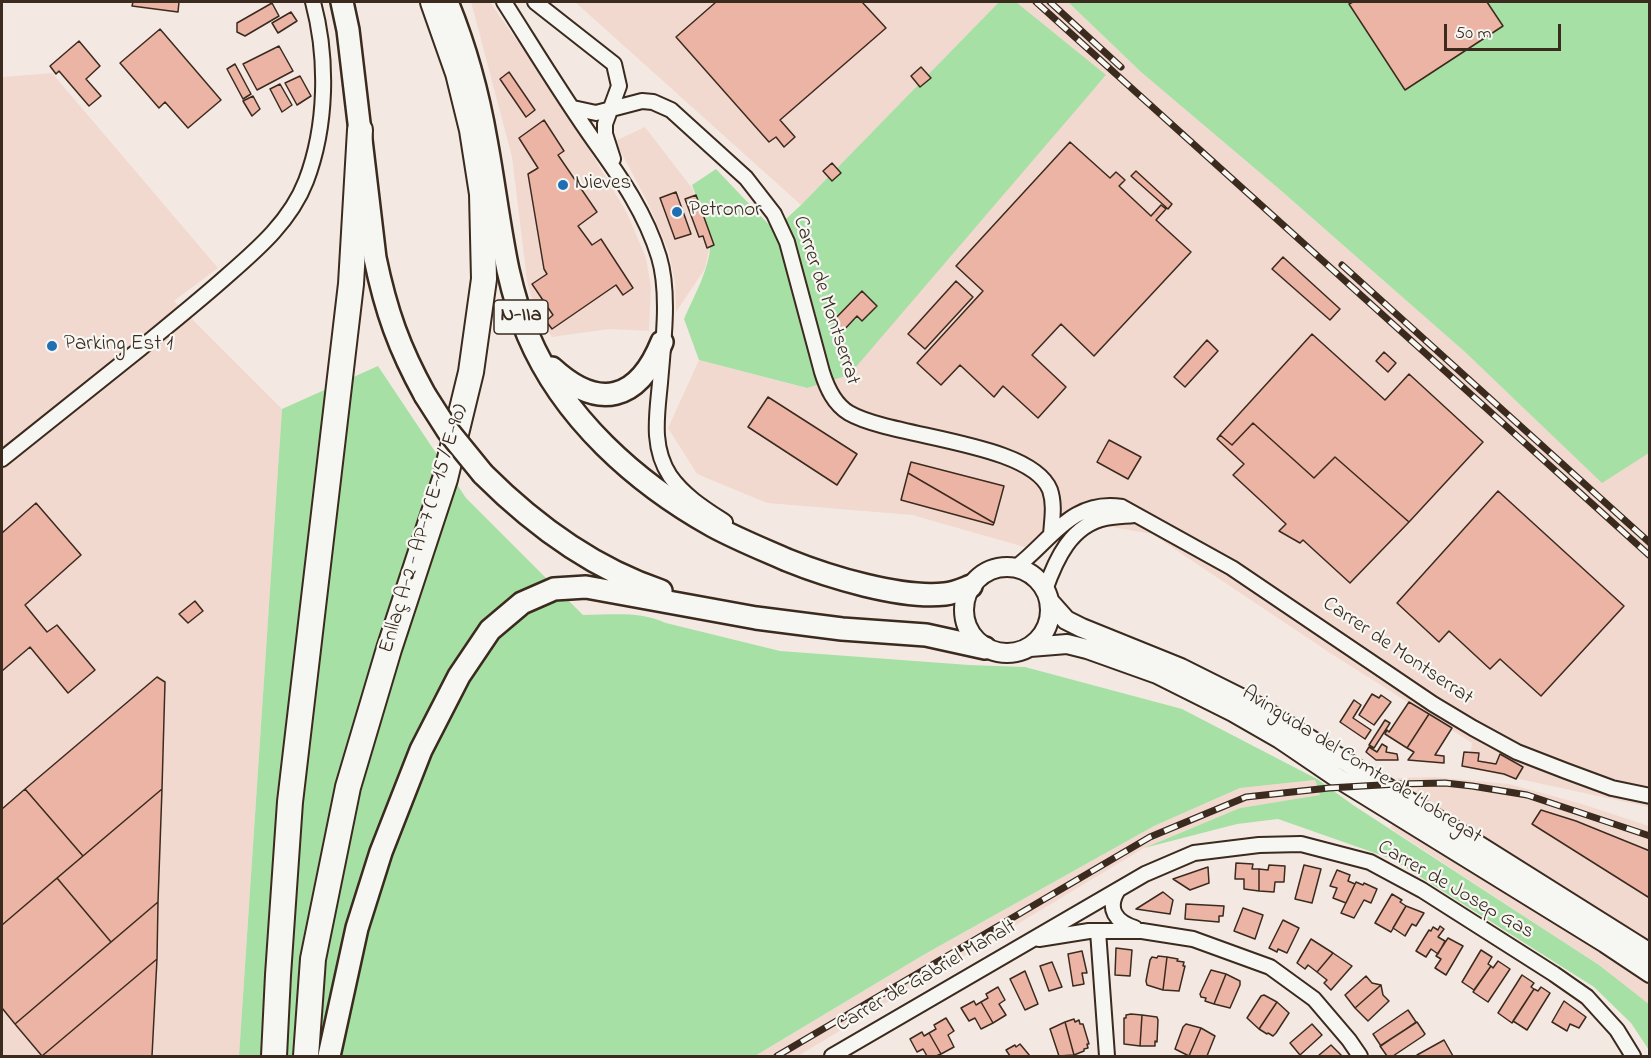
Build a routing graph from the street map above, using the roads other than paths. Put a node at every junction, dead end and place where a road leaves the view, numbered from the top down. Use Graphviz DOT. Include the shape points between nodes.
graph roads {
  1 [pos="313,2"];
  2 [pos="342,2"];
  3 [pos="433,2"];
  4 [pos="447,2"];
  5 [pos="504,2"];
  6 [pos="535,2"];
  7 [pos="573,108"];
  8 [pos="611,110"];
  9 [pos="360,130"];
  10 [pos="616,170"];
  11 [pos="662,342"];
  12 [pos="536,354"];
  13 [pos="2,459"];
  14 [pos="1134,515"];
  15 [pos="1051,535"];
  16 [pos="745,542"];
  17 [pos="1015,568"];
  18 [pos="971,586"];
  19 [pos="1048,596"];
  20 [pos="744,617"];
  21 [pos="1030,647"];
  22 [pos="985,648"];
  23 [pos="1650,796"];
  24 [pos="1118,890"];
  25 [pos="1098,931"];
  26 [pos="1142,931"];
  27 [pos="1031,940"];
  28 [pos="1650,953"];
  29 [pos="1650,974"];
  30 [pos="274,1056"];
  31 [pos="306,1056"];
  32 [pos="329,1056"];
  33 [pos="832,1056"];
  34 [pos="1107,1056"];
  35 [pos="1360,1056"];
  36 [pos="1633,1056"];
  1 -- 13 [label="street" via="319,24 322,112 306,182 288,214 267,241 190,308"];
  2 -- 9 [label="highway"];
  3 -- 31 [label="highway, Enllaç A-2 - AP-7 (E-15 / E-90)" via="458,73 472,130 482,194 484,279 471,372 445,479 348,787 314,959"];
  4 -- 12 [label="highway, N-IIa" via="475,87 514,292"];
  5 -- 7 [label="street"];
  6 -- 8 [label="street" via="614,64 619,86"];
  7 -- 8 [label="street" via="596,113"];
  7 -- 10 [label="street"];
  8 -- 10 [label="street" via="605,134"];
  8 -- 15 [label="street, Carrer de Montserrat" via="642,101 671,110 754,186 774,214 787,242 822,372 837,403 849,413 872,422 1017,461 1041,477 1049,489 1054,507"];
  9 -- 20 [label="highway, bridge" via="382,294 405,359 448,431 483,474 524,513 572,548 653,588"];
  9 -- 30 [label="highway" via="351,284 290,802"];
  10 -- 11 [label="street" via="659,257 664,285"];
  11 -- 12 [label="highway" via="642,377 612,394 588,393 576,387"];
  11 -- 16 [label="street" via="656,430 660,455 677,485"];
  12 -- 16 [label="highway, N-IIa" via="571,407 620,460 673,502"];
  14 -- 15 [label="street, Carrer de Montserrat" via="1108,504 1087,508"];
  14 -- 19 [label="street" via="1093,522 1075,535 1053,567"];
  14 -- 23 [label="street, Carrer de Montserrat" via="1232,568 1433,704 1517,752 1612,788"];
  15 -- 17 [label="street, Carrer de Montserrat"];
  16 -- 18 [label="highway, N-IIa" via="835,577 884,588 930,595"];
  17 -- 18 [label="main road, N-IIa" via="987,572"];
  17 -- 19 [label="main road" via="1036,577"];
  18 -- 22 [label="main road" via="966,596 965,620 969,631"];
  19 -- 21 [label="main road" via="1050,612 1044,632"];
  19 -- 28 [label="main road, Avinguda del Comte de Llobregat" via="1066,620 1181,668 1257,706"];
  20 -- 22 [label="highway" via="926,635"];
  20 -- 32 [label="highway" via="586,586 554,589 532,598 490,630 459,675 421,750 381,852 357,928"];
  21 -- 22 [label="main road" via="1008,654"];
  21 -- 29 [label="main road, Avinguda del Comte de Llobregat" via="1067,644 1087,649 1157,674 1233,712"];
  24 -- 26 [label="street" via="1113,904 1115,916 1122,924"];
  24 -- 27 [label="street, Carrer de Josep Gas"];
  24 -- 36 [label="street, Carrer de Josep Gas" via="1194,853 1259,845 1301,844 1370,862 1431,896 1587,998 1617,1029"];
  25 -- 26 [label="street, Carrer de Gabriel Manalt"];
  25 -- 27 [label="street, Carrer de Gabriel Manalt"];
  25 -- 34 [label="street"];
  26 -- 35 [label="street, Carrer de Gabriel Manalt" via="1192,939 1270,967 1314,999"];
  27 -- 33 [label="street, Carrer de Gabriel Manalt"];
}
